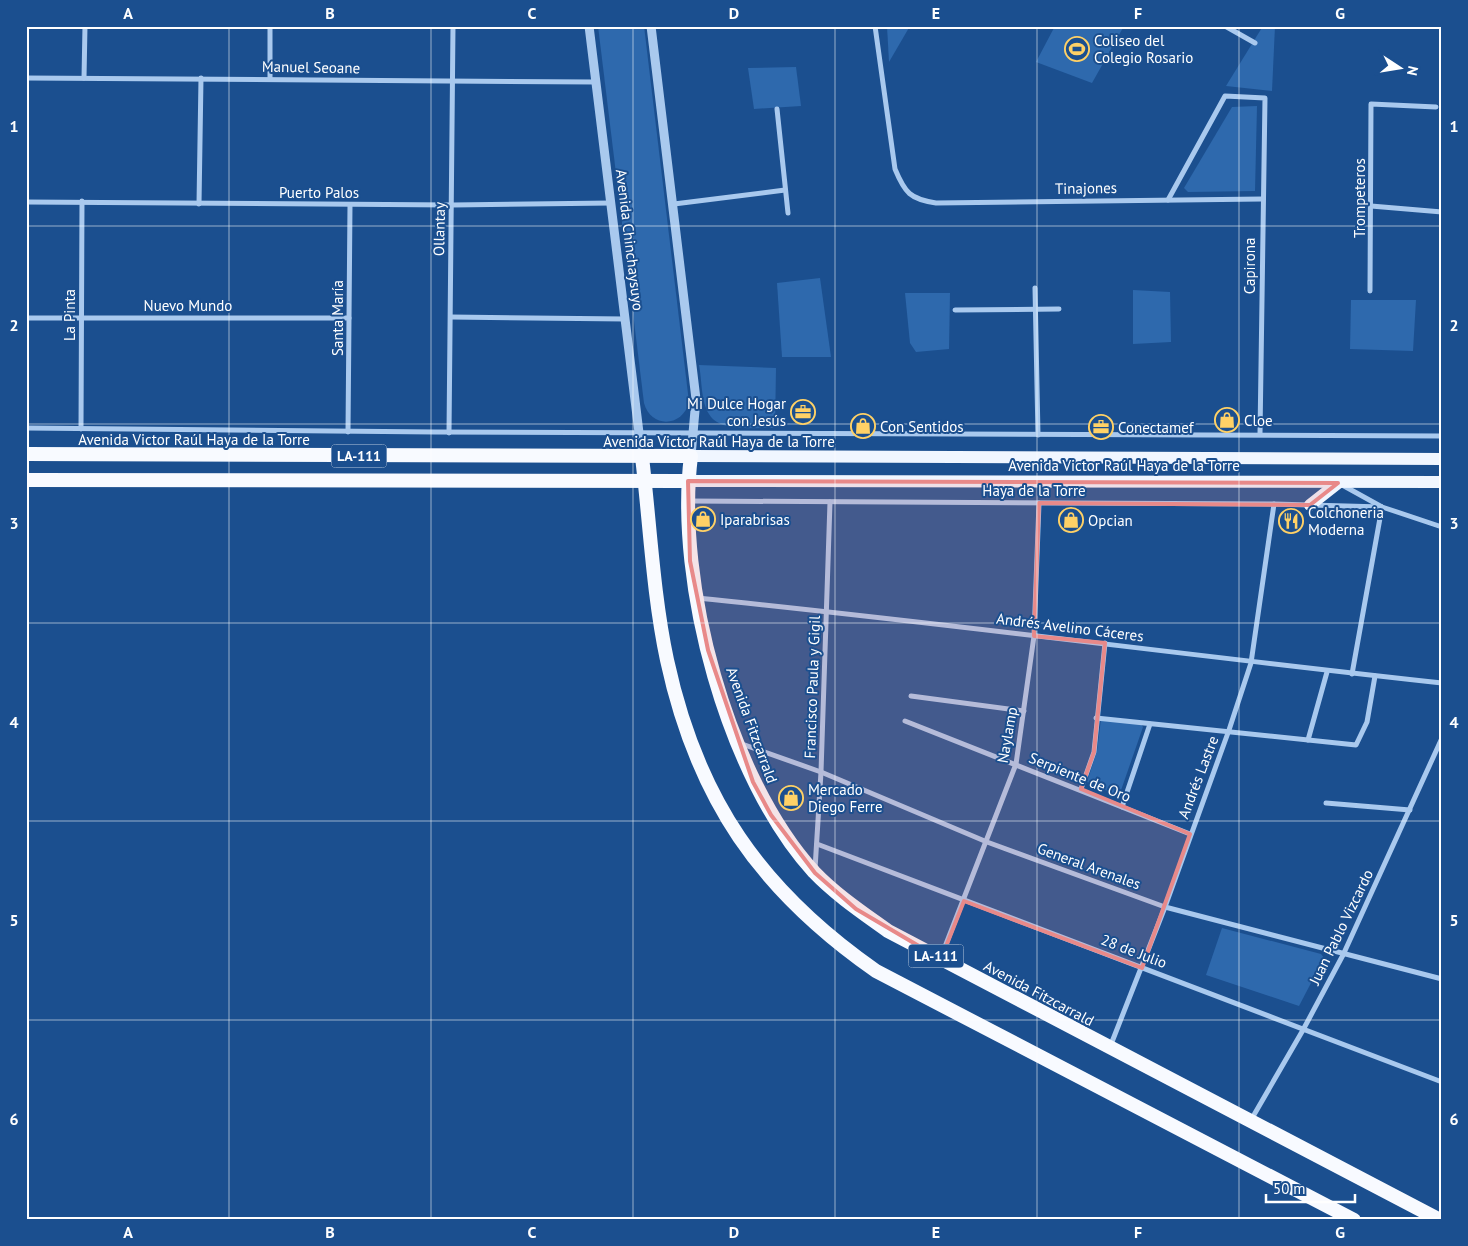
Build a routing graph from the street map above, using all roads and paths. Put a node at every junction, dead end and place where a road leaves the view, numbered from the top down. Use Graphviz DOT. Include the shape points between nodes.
graph roads {
  1 [pos="85,26"];
  2 [pos="270,26"];
  3 [pos="452,26"];
  4 [pos="589,26"];
  5 [pos="651,26"];
  6 [pos="875,26"];
  7 [pos="1225,26"];
  8 [pos="1255,43"];
  9 [pos="26,78"];
  10 [pos="84,78"];
  11 [pos="201,78"];
  12 [pos="270,79"];
  13 [pos="452,81"];
  14 [pos="596,82"];
  15 [pos="1436,107"];
  16 [pos="777,109"];
  17 [pos="785,190"];
  18 [pos="1262,199"];
  19 [pos="1168,200"];
  20 [pos="82,201"];
  21 [pos="26,202"];
  22 [pos="612,203"];
  23 [pos="200,204"];
  24 [pos="674,204"];
  25 [pos="350,205"];
  26 [pos="452,205"];
  27 [pos="1371,206"];
  28 [pos="1442,212"];
  29 [pos="788,213"];
  30 [pos="1035,288"];
  31 [pos="1370,291"];
  32 [pos="1036,308"];
  33 [pos="1059,309"];
  34 [pos="955,310"];
  35 [pos="451,317"];
  36 [pos="26,318"];
  37 [pos="82,318"];
  38 [pos="349,318"];
  39 [pos="626,319"];
  40 [pos="26,428"];
  41 [pos="81,429"];
  42 [pos="348,432"];
  43 [pos="449,432"];
  44 [pos="639,432"];
  45 [pos="695,432"];
  46 [pos="1260,434"];
  47 [pos="1038,435"];
  48 [pos="1442,436"];
  49 [pos="26,454"];
  50 [pos="691,456"];
  51 [pos="642,457"];
  52 [pos="1442,460"];
  53 [pos="26,480"];
  54 [pos="645,481"];
  55 [pos="688,481"];
  56 [pos="1442,482"];
  57 [pos="1338,483"];
  58 [pos="687,501"];
  59 [pos="830,502"];
  60 [pos="1039,503"];
  61 [pos="1274,504"];
  62 [pos="1310,505"];
  63 [pos="1382,507"];
  64 [pos="1442,527"];
  65 [pos="696,598"];
  66 [pos="827,611"];
  67 [pos="1034,636"];
  68 [pos="1105,643"];
  69 [pos="1251,663"];
  70 [pos="1328,672"];
  71 [pos="1352,674"];
  72 [pos="1375,676"];
  73 [pos="1442,683"];
  74 [pos="911,696"];
  75 [pos="1024,711"];
  76 [pos="1096,718"];
  77 [pos="905,721"];
  78 [pos="1150,724"];
  79 [pos="1229,730"];
  80 [pos="1442,738"];
  81 [pos="1308,740"];
  82 [pos="738,743"];
  83 [pos="1016,764"];
  84 [pos="821,772"];
  85 [pos="1081,789"];
  86 [pos="1326,803"];
  87 [pos="1122,807"];
  88 [pos="1410,810"];
  89 [pos="1190,834"];
  90 [pos="987,842"];
  91 [pos="817,844"];
  92 [pos="815,873"];
  93 [pos="964,900"];
  94 [pos="1164,907"];
  95 [pos="1343,955"];
  96 [pos="941,959"];
  97 [pos="1142,968"];
  98 [pos="1442,979"];
  99 [pos="1303,1030"];
  100 [pos="1110,1049"];
  101 [pos="1442,1082"];
  102 [pos="1251,1120"];
  103 [pos="1354,1220"];
  104 [pos="1440,1220"];
  1 -- 10 [label="street"];
  2 -- 12 [label="street"];
  3 -- 13 [label="street, Ollantay"];
  4 -- 14 [label="street, Avenida Chinchaysuyo"];
  5 -- 24 [label="street"];
  6 -- 19 [label="street, Tinajones" via="895,169 902,186 912,197 936,204"];
  7 -- 8 [label="street"];
  9 -- 10 [label="street, Manuel Seoane"];
  10 -- 11 [label="street, Manuel Seoane"];
  11 -- 12 [label="street, Manuel Seoane"];
  11 -- 23 [label="street"];
  12 -- 13 [label="street, Manuel Seoane"];
  13 -- 14 [label="street, Manuel Seoane"];
  13 -- 26 [label="street, Ollantay"];
  14 -- 22 [label="street, Avenida Chinchaysuyo"];
  15 -- 27 [label="street, Trompeteros" via="1371,104"];
  16 -- 17 [label="street"];
  17 -- 24 [label="street"];
  17 -- 29 [label="street"];
  18 -- 19 [label="street, Tinajones"];
  18 -- 19 [label="street, Capirona" via="1265,98 1225,96"];
  18 -- 46 [label="street, Capirona"];
  20 -- 21 [label="street, Puerto Palos"];
  20 -- 23 [label="street, Puerto Palos"];
  20 -- 37 [label="street, La Pinta"];
  22 -- 26 [label="street, Puerto Palos"];
  22 -- 39 [label="street, Avenida Chinchaysuyo"];
  23 -- 25 [label="street, Puerto Palos"];
  24 -- 45 [label="street" via="696,399"];
  25 -- 26 [label="street, Puerto Palos"];
  25 -- 38 [label="street, Santa María"];
  26 -- 35 [label="street, Ollantay"];
  27 -- 28 [label="street"];
  27 -- 31 [label="street, Trompeteros"];
  30 -- 32 [label="street"];
  32 -- 33 [label="street"];
  32 -- 34 [label="street"];
  32 -- 47 [label="street"];
  35 -- 39 [label="street"];
  35 -- 43 [label="street, Ollantay"];
  36 -- 37 [label="street, Nuevo Mundo"];
  37 -- 38 [label="street, Nuevo Mundo"];
  37 -- 41 [label="street, La Pinta"];
  38 -- 42 [label="street, Santa María"];
  39 -- 44 [label="street, Avenida Chinchaysuyo"];
  40 -- 41 [label="street"];
  41 -- 42 [label="street"];
  42 -- 43 [label="street"];
  43 -- 44 [label="street"];
  44 -- 45 [label="street"];
  44 -- 51 [label="street, Avenida Chinchaysuyo"];
  45 -- 47 [label="street"];
  45 -- 50 [label="street"];
  46 -- 47 [label="street"];
  46 -- 48 [label="street"];
  49 -- 51 [label="highway, Avenida Victor Raúl Haya de la Torre / LA-111"];
  50 -- 51 [label="highway, Avenida Victor Raúl Haya de la Torre / LA-111"];
  50 -- 52 [label="main road, Avenida Victor Raúl Haya de la Torre"];
  50 -- 55 [label="highway, Avenida Fitzcarrald / LA-111"];
  51 -- 54 [label="highway, LA-111"];
  53 -- 54 [label="highway, Avenida Victor Raúl Haya de la Torre / LA-111"];
  54 -- 55 [label="highway, Avenida Victor Raúl Haya de la Torre / LA-111"];
  54 -- 103 [label="highway, LA-111" via="666,658 680,715 702,773 732,827 762,870 797,908 837,944 876,971"];
  55 -- 57 [label="main road, Avenida Victor Raúl Haya de la Torre"];
  55 -- 58 [label="highway, Avenida Fitzcarrald / LA-111"];
  56 -- 57 [label="main road, Avenida Victor Raúl Haya de la Torre"];
  57 -- 62 [label="main road"];
  57 -- 63 [label="street"];
  58 -- 59 [label="street, Haya de la Torre"];
  58 -- 65 [label="highway, Avenida Fitzcarrald / LA-111" via="690,561"];
  59 -- 60 [label="street, Haya de la Torre"];
  59 -- 66 [label="street, Francisco Paula y Gigil"];
  60 -- 61 [label="street, Haya de la Torre"];
  60 -- 67 [label="street, Naylamp"];
  61 -- 62 [label="street, Haya de la Torre"];
  61 -- 69 [label="street, Andrés Lastre"];
  62 -- 63 [label="street, Haya de la Torre"];
  63 -- 64 [label="street"];
  63 -- 71 [label="street"];
  65 -- 66 [label="street, Andrés Avelino Cáceres"];
  65 -- 82 [label="highway, Avenida Fitzcarrald / LA-111" via="713,668"];
  66 -- 67 [label="street, Andrés Avelino Cáceres"];
  66 -- 84 [label="street, Francisco Paula y Gigil"];
  67 -- 68 [label="street, Andrés Avelino Cáceres"];
  67 -- 75 [label="street, Naylamp"];
  68 -- 69 [label="street, Andrés Avelino Cáceres"];
  68 -- 76 [label="street"];
  69 -- 70 [label="street, Andrés Avelino Cáceres"];
  69 -- 79 [label="street, Andrés Lastre"];
  70 -- 71 [label="street, Andrés Avelino Cáceres"];
  70 -- 81 [label="street"];
  71 -- 72 [label="street, Andrés Avelino Cáceres"];
  72 -- 73 [label="street, Andrés Avelino Cáceres"];
  72 -- 81 [label="street" via="1367,722 1356,745"];
  74 -- 75 [label="street"];
  75 -- 83 [label="street, Naylamp"];
  76 -- 78 [label="street"];
  76 -- 85 [label="street" via="1094,752"];
  77 -- 83 [label="street, Serpiente de Oro"];
  78 -- 79 [label="street"];
  78 -- 87 [label="street"];
  79 -- 81 [label="street"];
  79 -- 89 [label="street, Andrés Lastre"];
  80 -- 88 [label="street, Juan Pablo Vizcardo"];
  82 -- 84 [label="street, General Arenales"];
  82 -- 92 [label="highway, Avenida Fitzcarrald / LA-111" via="753,782 771,815"];
  83 -- 85 [label="street, Serpiente de Oro"];
  83 -- 90 [label="street, Naylamp"];
  84 -- 90 [label="street, General Arenales"];
  84 -- 91 [label="street, Francisco Paula y Gigil"];
  85 -- 87 [label="street, Serpiente de Oro"];
  86 -- 88 [label="street"];
  87 -- 89 [label="street, Serpiente de Oro"];
  88 -- 95 [label="street, Juan Pablo Vizcardo"];
  89 -- 94 [label="street, Andrés Lastre"];
  90 -- 93 [label="street, Naylamp"];
  90 -- 94 [label="street, General Arenales"];
  91 -- 92 [label="street, Francisco Paula y Gigil"];
  91 -- 93 [label="street, 28 de Julio"];
  92 -- 96 [label="highway, Avenida Fitzcarrald / LA-111" via="856,909 888,931"];
  93 -- 96 [label="street, Naylamp"];
  93 -- 97 [label="street, 28 de Julio"];
  94 -- 95 [label="street, General Arenales"];
  94 -- 97 [label="street, Andrés Lastre"];
  95 -- 98 [label="street, General Arenales"];
  95 -- 99 [label="street, Juan Pablo Vizcardo"];
  96 -- 100 [label="highway, Avenida Fitzcarrald / LA-111"];
  97 -- 99 [label="street, 28 de Julio"];
  97 -- 100 [label="street, Andrés Lastre"];
  99 -- 101 [label="street, 28 de Julio"];
  99 -- 102 [label="street, Juan Pablo Vizcardo"];
  100 -- 102 [label="highway, Avenida Fitzcarrald / LA-111"];
  102 -- 104 [label="highway, Avenida Fitzcarrald / LA-111"];
}
